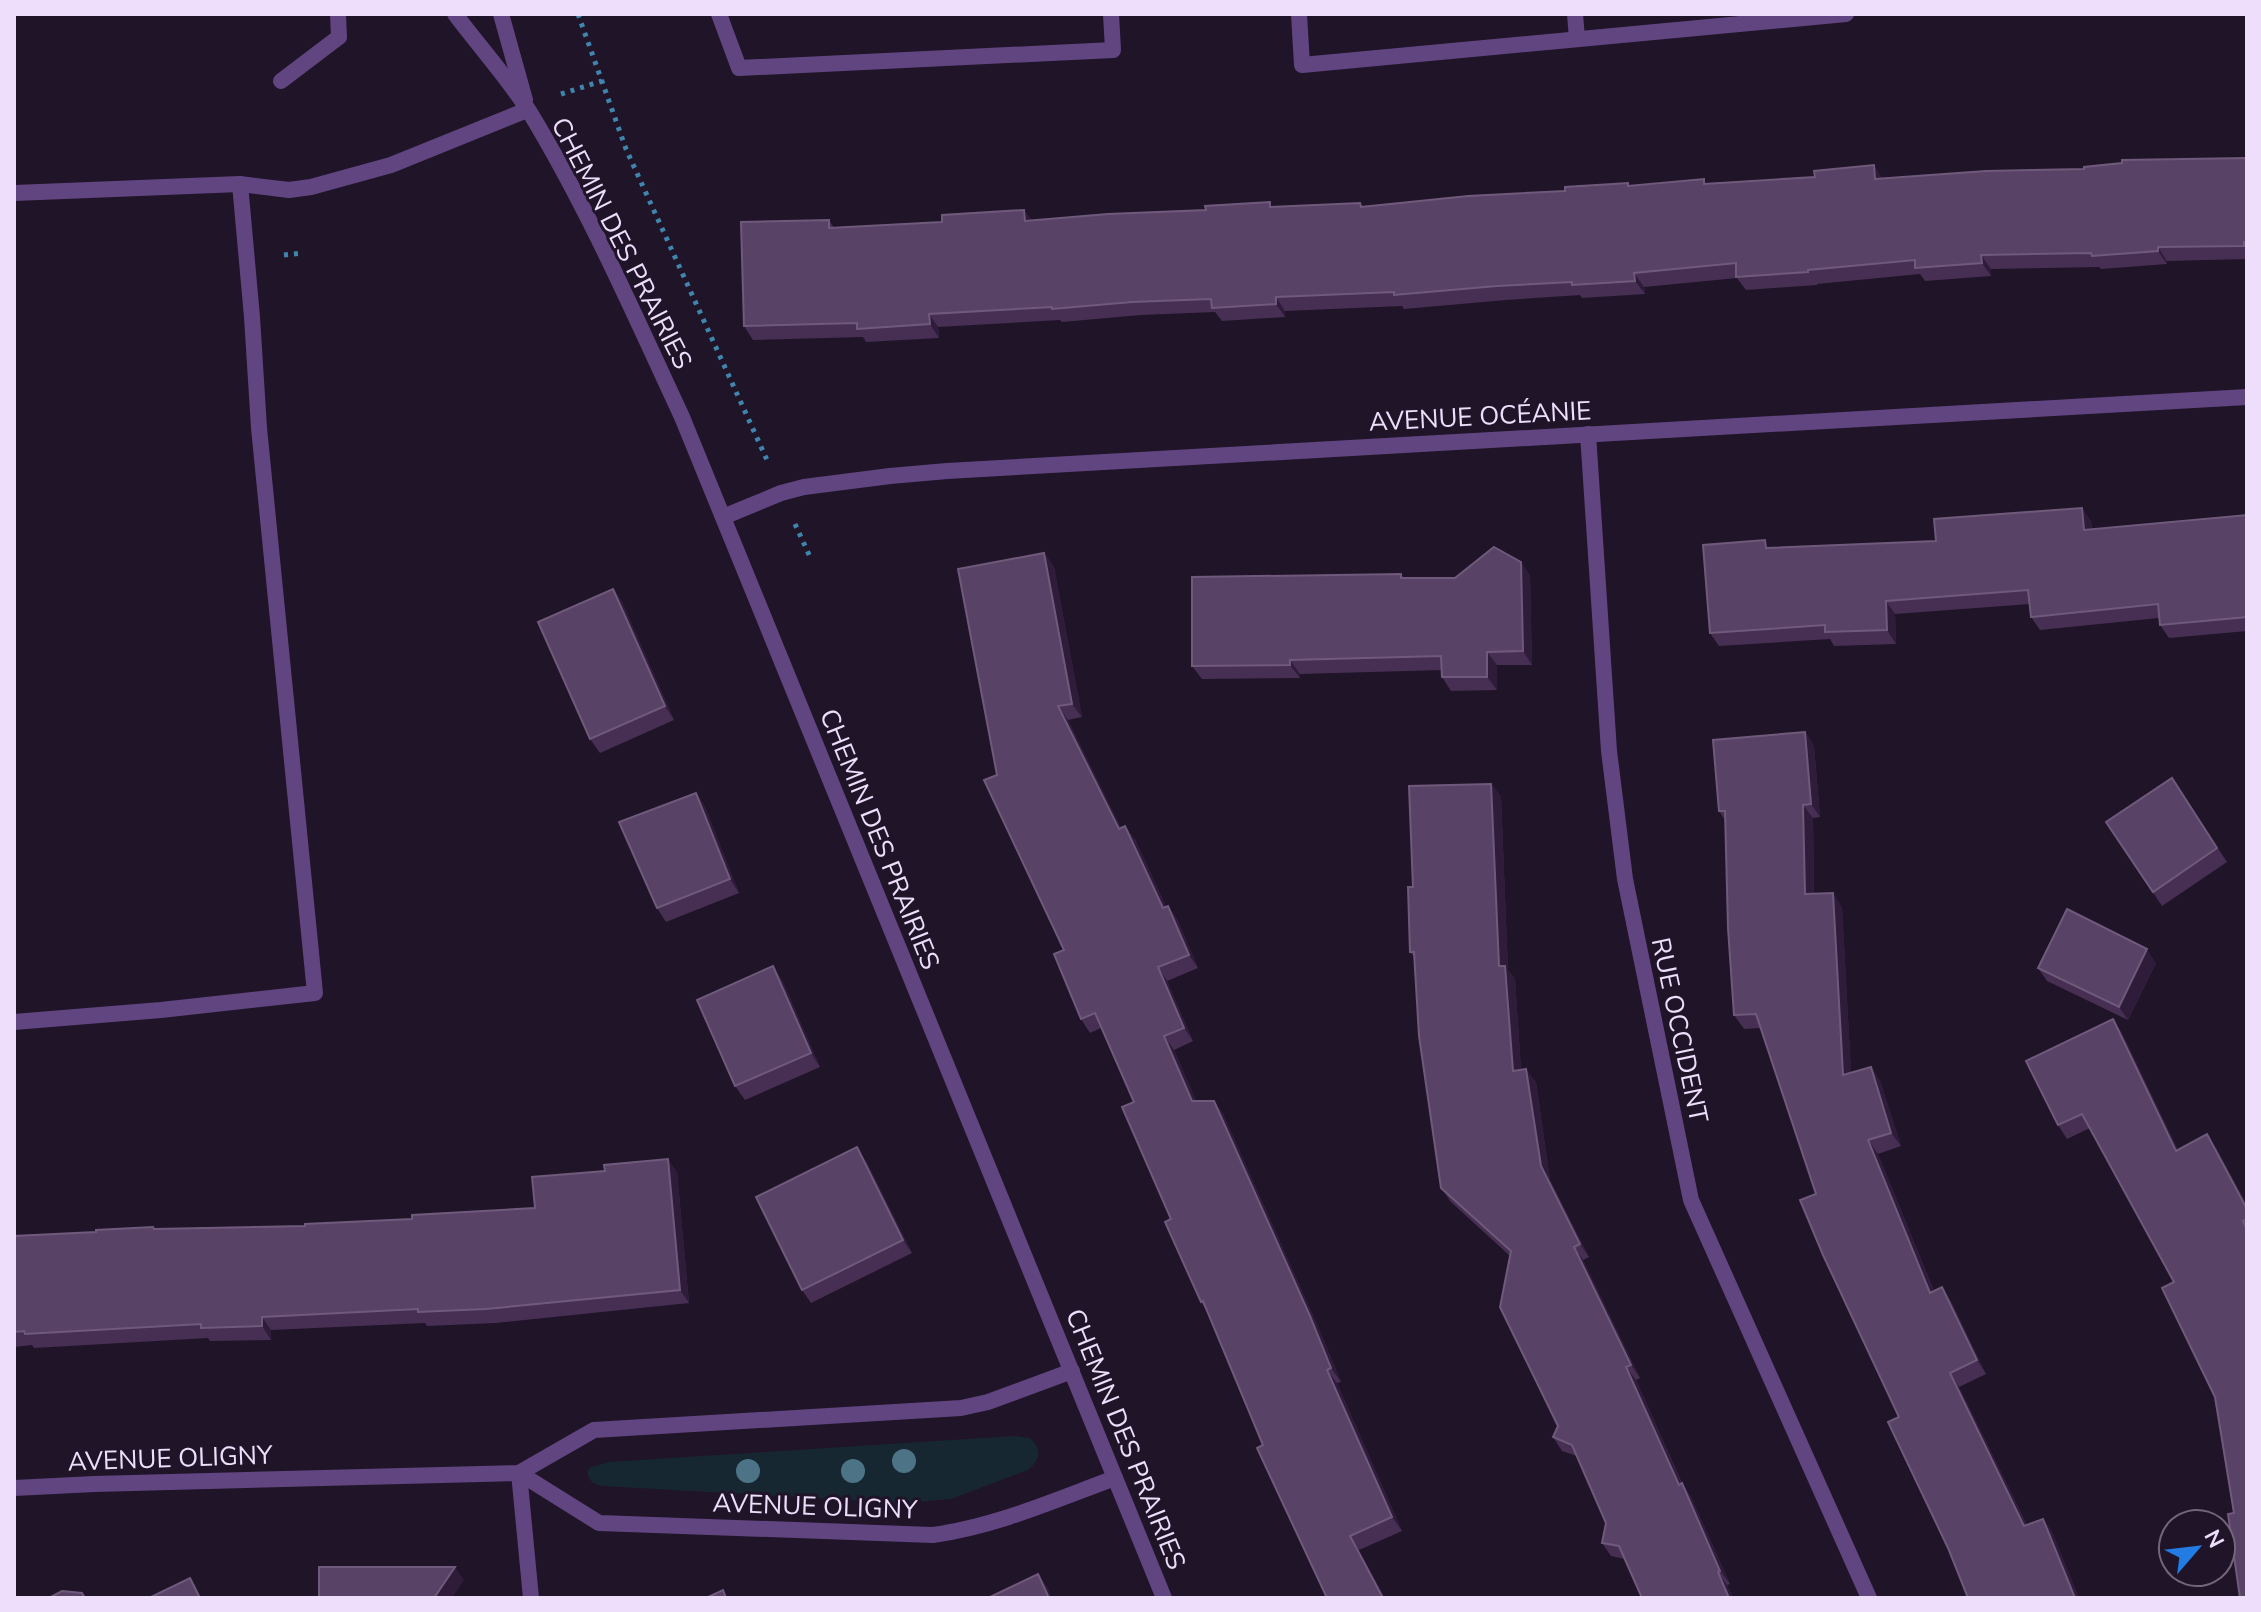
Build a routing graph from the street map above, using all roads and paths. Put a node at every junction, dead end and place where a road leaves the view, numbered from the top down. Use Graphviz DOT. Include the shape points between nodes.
graph roads {
  1 [pos="338,14"];
  2 [pos="455,14"];
  3 [pos="501,14"];
  4 [pos="578,14"];
  5 [pos="719,14"];
  6 [pos="1111,14"];
  7 [pos="1299,14"];
  8 [pos="1575,14"];
  9 [pos="1846,14"];
  10 [pos="1577,39"];
  11 [pos="281,81"];
  12 [pos="527,110"];
  13 [pos="240,184"];
  14 [pos="14,193"];
  15 [pos="2247,397"];
  16 [pos="755,430"];
  17 [pos="1588,434"];
  18 [pos="723,517"];
  19 [pos="14,1022"];
  20 [pos="1072,1371"];
  21 [pos="519,1473"];
  22 [pos="1115,1478"];
  23 [pos="14,1488"];
  24 [pos="531,1598"];
  25 [pos="1164,1598"];
  26 [pos="1869,1598"];
  1 -- 11 [label="street" via="339,37"];
  2 -- 12 [label="street, CHEMIN DES PRAIRIES"];
  3 -- 12 [label="street, CHEMIN DES PRAIRIES"];
  4 -- 16 [label="path, CHEMIN DES PRAIRIES" via="626,149"];
  5 -- 6 [label="street" via="739,68 1113,50"];
  7 -- 10 [label="street" via="1302,65"];
  8 -- 10 [label="street"];
  9 -- 10 [label="street"];
  12 -- 13 [label="street" via="340,180 289,190"];
  12 -- 18 [label="street, CHEMIN DES PRAIRIES" via="617,278"];
  13 -- 14 [label="street"];
  13 -- 19 [label="street" via="315,993"];
  15 -- 17 [label="street, AVENUE OCÉANIE"];
  17 -- 18 [label="street, AVENUE OCÉANIE" via="890,476 804,487"];
  17 -- 26 [label="street, RUE OCCIDENT" via="1609,751 1625,879 1691,1200"];
  18 -- 20 [label="street, CHEMIN DES PRAIRIES"];
  20 -- 21 [label="street, AVENUE OLIGNY" via="961,1408 594,1430"];
  20 -- 22 [label="street, CHEMIN DES PRAIRIES"];
  21 -- 22 [label="street, AVENUE OLIGNY" via="599,1523 933,1535 980,1526"];
  21 -- 23 [label="street, AVENUE OLIGNY"];
  21 -- 24 [label="street"];
  22 -- 25 [label="street, CHEMIN DES PRAIRIES"];
}
